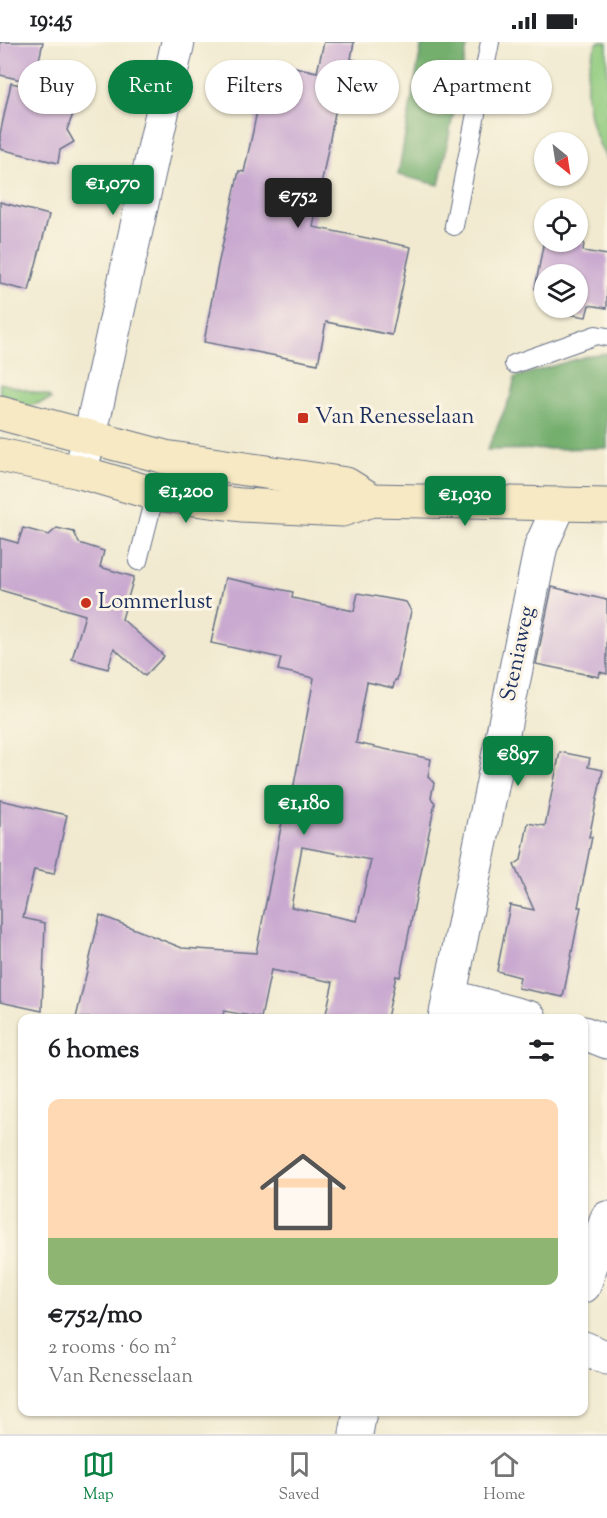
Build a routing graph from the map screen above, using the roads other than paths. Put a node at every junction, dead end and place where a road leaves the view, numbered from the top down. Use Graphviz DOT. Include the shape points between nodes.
graph roads {
  1 [pos="178,42"];
  2 [pos="490,42"];
  3 [pos="454,226"];
  4 [pos="607,337"];
  5 [pos="514,364"];
  6 [pos="0,413"];
  7 [pos="90,436"];
  8 [pos="0,455"];
  9 [pos="80,472"];
  10 [pos="155,494"];
  11 [pos="372,500"];
  12 [pos="560,504"];
  13 [pos="607,505"];
  14 [pos="138,561"];
  15 [pos="447,1007"];
  16 [pos="500,1014"];
  17 [pos="588,1035"];
  18 [pos="607,1042"];
  19 [pos="607,1218"];
  20 [pos="588,1274"];
  21 [pos="588,1350"];
  22 [pos="607,1358"];
  23 [pos="359,1416"];
  24 [pos="356,1434"];
  1 -- 7 [label="street"];
  2 -- 3 [label="lane"];
  4 -- 5 [label="lane" via="596,335"];
  6 -- 7 [label="main road"];
  7 -- 9 [label="street"];
  7 -- 11 [label="main road" via="165,457 346,484"];
  8 -- 9 [label="main road"];
  9 -- 10 [label="main road"];
  10 -- 11 [label="main road" via="241,505 342,510"];
  10 -- 14 [label="lane"];
  11 -- 12 [label="main road"];
  12 -- 13 [label="main road"];
  12 -- 15 [label="street, Steniaweg" via="541,546"];
  15 -- 16 [label="street"];
  17 -- 18 [label="street"];
  19 -- 20 [label="street"];
  21 -- 22 [label="street"];
  23 -- 24 [label="street"];
}
